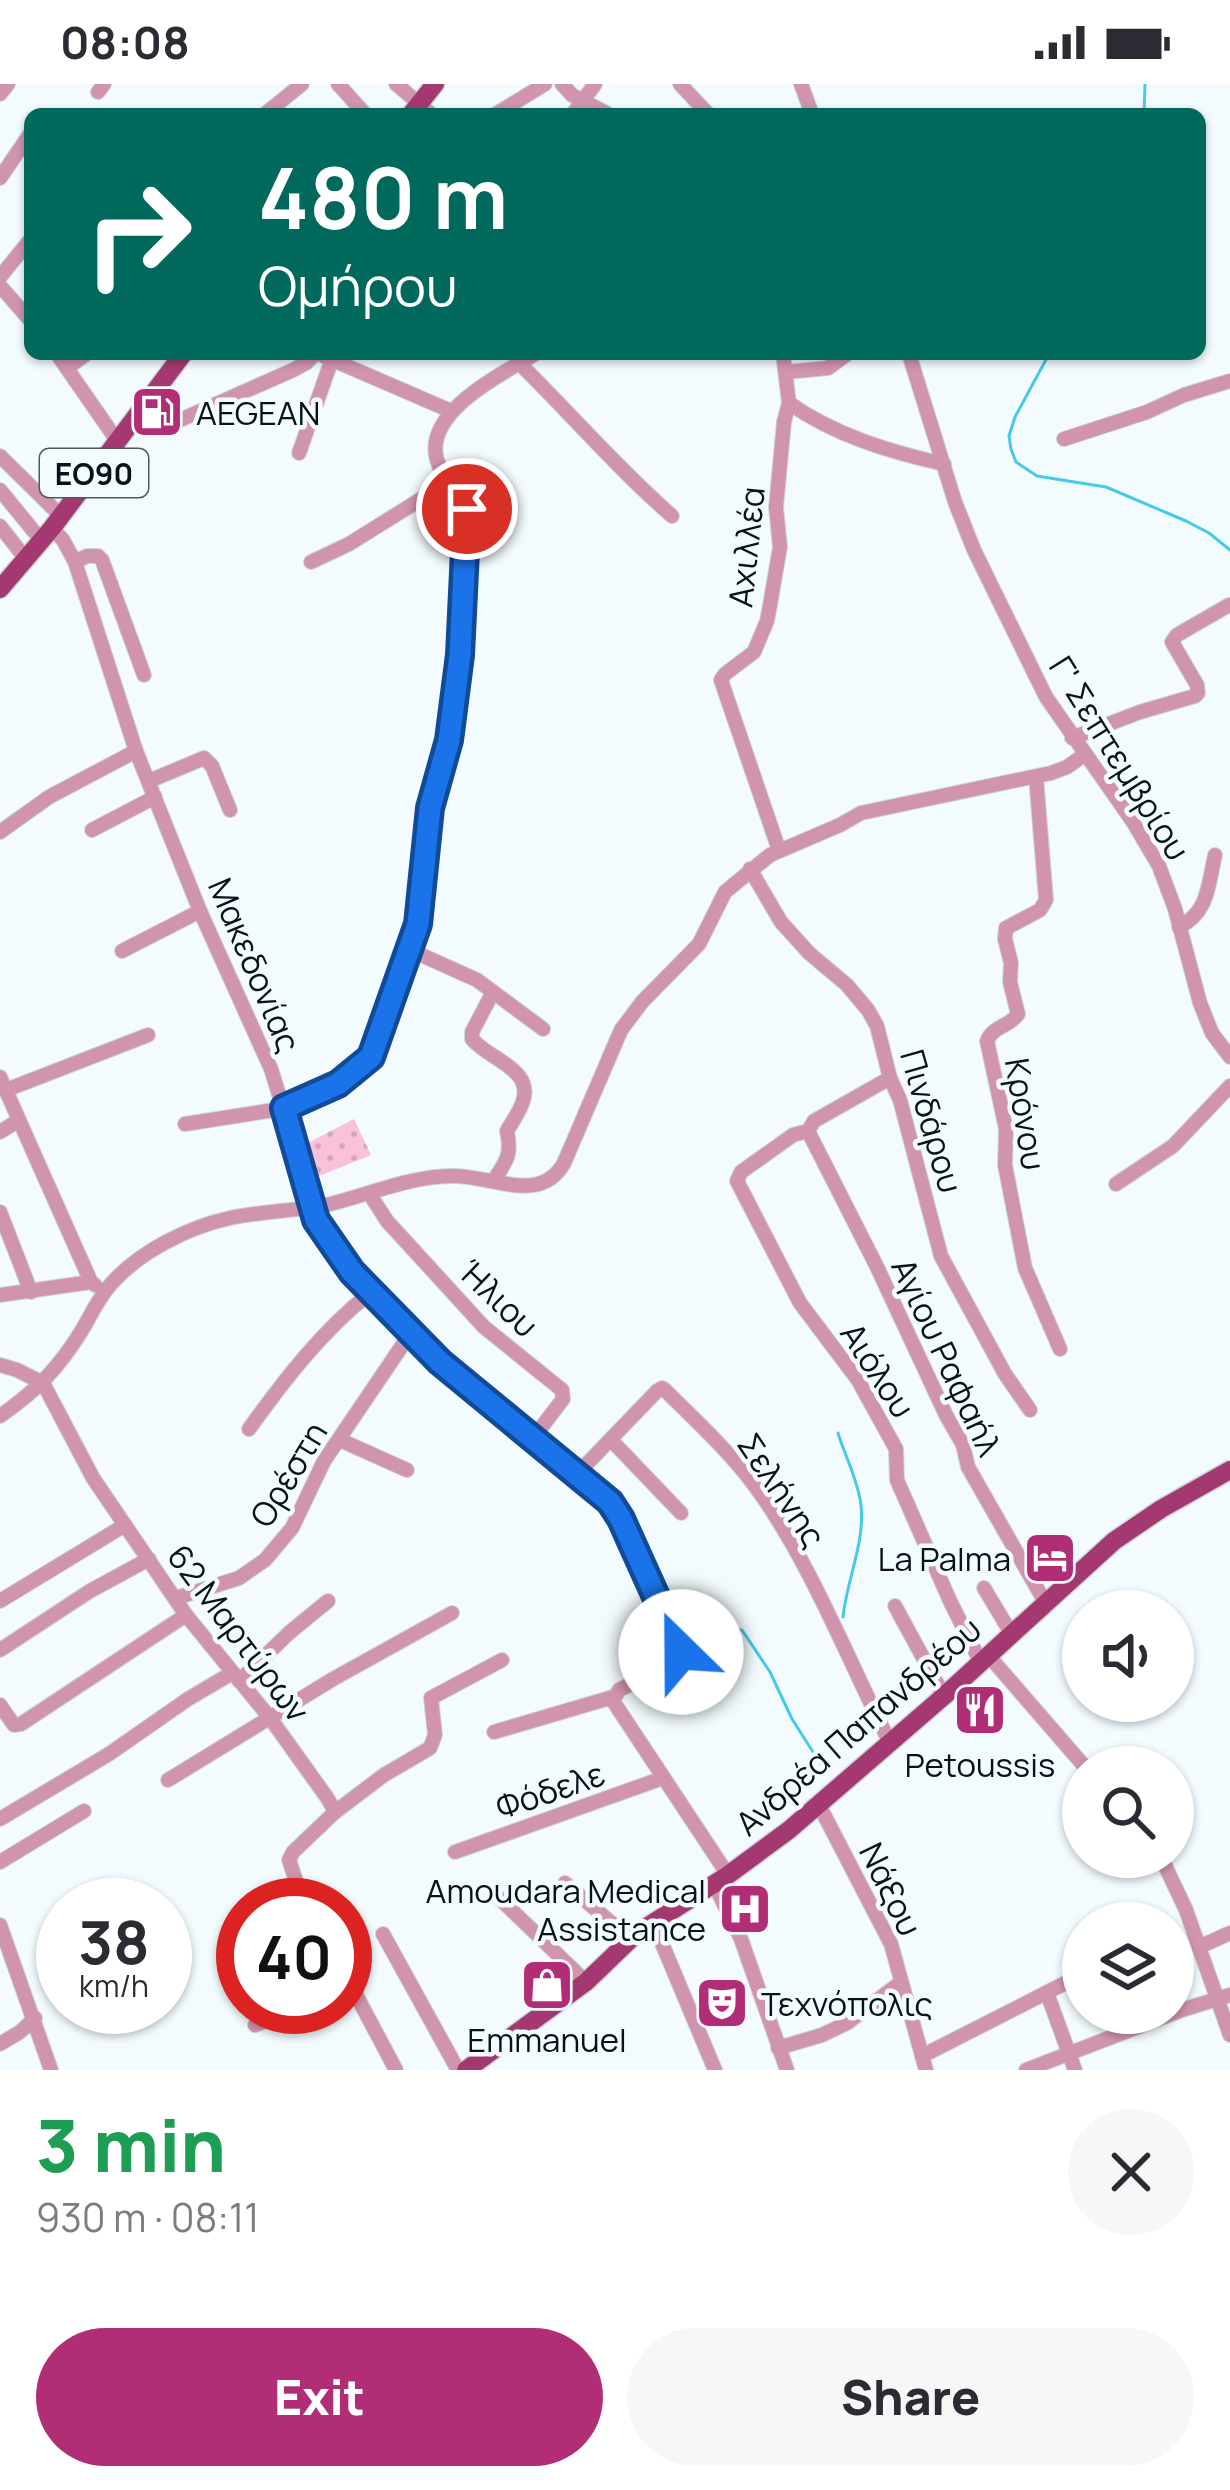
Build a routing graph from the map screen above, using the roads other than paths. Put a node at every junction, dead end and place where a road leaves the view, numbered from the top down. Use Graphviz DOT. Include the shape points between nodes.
graph roads {
  1 [pos="8,84"];
  2 [pos="302,84"];
  3 [pos="338,84"];
  4 [pos="397,84"];
  5 [pos="545,84"];
  6 [pos="562,84"];
  7 [pos="595,84"];
  8 [pos="680,84"];
  9 [pos="0,94"];
  10 [pos="577,107"];
  11 [pos="272,108"];
  12 [pos="360,108"];
  13 [pos="417,108"];
  14 [pos="506,108"];
  15 [pos="702,108"];
  16 [pos="24,143"];
  17 [pos="0,178"];
  18 [pos="24,247"];
  19 [pos="0,277"];
  20 [pos="0,286"];
  21 [pos="24,312"];
  22 [pos="62,360"];
  23 [pos="78,360"];
  24 [pos="179,360"];
  25 [pos="314,360"];
  26 [pos="321,360"];
  27 [pos="331,360"];
  28 [pos="522,360"];
  29 [pos="784,360"];
  30 [pos="839,360"];
  31 [pos="911,360"];
  32 [pos="518,362"];
  33 [pos="68,368"];
  34 [pos="787,372"];
  35 [pos="1230,381"];
  36 [pos="789,403"];
  37 [pos="451,411"];
  38 [pos="136,419"];
  39 [pos="1064,439"];
  40 [pos="118,442"];
  41 [pos="299,453"];
  42 [pos="0,456"];
  43 [pos="944,464"];
  44 [pos="450,481"];
  45 [pos="0,490"];
  46 [pos="672,516"];
  47 [pos="0,526"];
  48 [pos="51,528"];
  49 [pos="26,559"];
  50 [pos="75,562"];
  51 [pos="311,562"];
  52 [pos="0,590"];
  53 [pos="1229,605"];
  54 [pos="144,675"];
  55 [pos="1072,738"];
  56 [pos="136,751"];
  57 [pos="1084,755"];
  58 [pos="1036,777"];
  59 [pos="149,781"];
  60 [pos="155,797"];
  61 [pos="230,810"];
  62 [pos="92,830"];
  63 [pos="0,832"];
  64 [pos="779,850"];
  65 [pos="1215,856"];
  66 [pos="750,869"];
  67 [pos="200,910"];
  68 [pos="1180,927"];
  69 [pos="408,949"];
  70 [pos="122,951"];
  71 [pos="494,992"];
  72 [pos="543,1029"];
  73 [pos="148,1035"];
  74 [pos="1230,1057"];
  75 [pos="890,1078"];
  76 [pos="3,1083"];
  77 [pos="1230,1086"];
  78 [pos="284,1108"];
  79 [pos="19,1120"];
  80 [pos="185,1124"];
  81 [pos="808,1131"];
  82 [pos="0,1132"];
  83 [pos="494,1180"];
  84 [pos="1116,1184"];
  85 [pos="369,1193"];
  86 [pos="313,1206"];
  87 [pos="1,1217"];
  88 [pos="91,1282"];
  89 [pos="106,1291"];
  90 [pos="31,1292"];
  91 [pos="370,1293"];
  92 [pos="0,1295"];
  93 [pos="410,1334"];
  94 [pos="1060,1348"];
  95 [pos="0,1365"];
  96 [pos="43,1384"];
  97 [pos="1030,1410"];
  98 [pos="0,1415"];
  99 [pos="249,1429"];
  100 [pos="534,1437"];
  101 [pos="340,1440"];
  102 [pos="611,1440"];
  103 [pos="406,1470"];
  104 [pos="1230,1470"];
  105 [pos="578,1473"];
  106 [pos="681,1513"];
  107 [pos="125,1525"];
  108 [pos="148,1559"];
  109 [pos="984,1588"];
  110 [pos="176,1598"];
  111 [pos="0,1600"];
  112 [pos="328,1600"];
  113 [pos="1045,1602"];
  114 [pos="895,1606"];
  115 [pos="452,1613"];
  116 [pos="186,1616"];
  117 [pos="1011,1633"];
  118 [pos="0,1650"];
  119 [pos="984,1659"];
  120 [pos="502,1660"];
  121 [pos="236,1677"];
  122 [pos="944,1696"];
  123 [pos="613,1697"];
  124 [pos="0,1706"];
  125 [pos="270,1718"];
  126 [pos="494,1732"];
  127 [pos="890,1743"];
  128 [pos="1065,1746"];
  129 [pos="663,1778"];
  130 [pos="168,1780"];
  131 [pos="819,1805"];
  132 [pos="84,1811"];
  133 [pos="335,1812"];
  134 [pos="0,1819"];
  135 [pos="455,1852"];
  136 [pos="0,1862"];
  137 [pos="295,1878"];
  138 [pos="721,1880"];
  139 [pos="565,1883"];
  140 [pos="497,1896"];
  141 [pos="653,1922"];
  142 [pos="0,1925"];
  143 [pos="1194,1933"];
  144 [pos="1230,1933"];
  145 [pos="383,1934"];
  146 [pos="630,1939"];
  147 [pos="1199,1947"];
  148 [pos="586,1982"];
  149 [pos="900,1983"];
  150 [pos="1062,1985"];
  151 [pos="1047,1993"];
  152 [pos="1223,1997"];
  153 [pos="34,2018"];
  154 [pos="372,2026"];
  155 [pos="1230,2035"];
  156 [pos="0,2044"];
  157 [pos="778,2048"];
  158 [pos="1069,2054"];
  159 [pos="924,2063"];
  160 [pos="51,2070"];
  161 [pos="397,2070"];
  162 [pos="462,2070"];
  163 [pos="715,2070"];
  164 [pos="787,2070"];
  165 [pos="1026,2070"];
  166 [pos="1075,2070"];
  1 -- 9 [label="street"];
  2 -- 11 [label="street"];
  3 -- 12 [label="street"];
  4 -- 13 [label="street"];
  5 -- 14 [label="street"];
  6 -- 10 [label="street"];
  7 -- 10 [label="street"];
  8 -- 15 [label="street"];
  16 -- 17 [label="street"];
  18 -- 19 [label="street"];
  20 -- 21 [label="street"];
  22 -- 33 [label="street"];
  23 -- 33 [label="street"];
  24 -- 38 [label="main road, ΕΟ90"];
  25 -- 38 [label="street" via="162,428"];
  26 -- 41 [label="street"];
  27 -- 37 [label="street"];
  28 -- 32 [label="street"];
  29 -- 34 [label="street, Αχιλλέα"];
  30 -- 34 [label="street"];
  31 -- 43 [label="street, Γ' Σεπτεμβρίου"];
  32 -- 37 [label="street"];
  32 -- 46 [label="street"];
  33 -- 40 [label="street"];
  34 -- 36 [label="street, Αχιλλέα"];
  35 -- 39 [label="street"];
  36 -- 43 [label="street" via="864,441"];
  36 -- 64 [label="street, Αχιλλέα" via="767,621 754,652 722,680"];
  37 -- 44 [label="street" via="435,448"];
  38 -- 40 [label="main road, ΕΟ90"];
  40 -- 48 [label="main road, ΕΟ90"];
  42 -- 48 [label="street"];
  43 -- 55 [label="street, Γ' Σεπτεμβρίου" via="974,550"];
  44 -- 51 [label="street"];
  44 -- 69 [label="street" via="467,509 463,621 422,906"];
  45 -- 48 [label="street"];
  47 -- 49 [label="street"];
  48 -- 49 [label="main road, ΕΟ90"];
  48 -- 50 [label="street, Μακεδονίας"];
  49 -- 52 [label="main road, ΕΟ90"];
  50 -- 54 [label="street" via="102,560"];
  50 -- 56 [label="street, Μακεδονίας"];
  53 -- 55 [label="street" via="1172,642 1195,696"];
  55 -- 57 [label="street, Γ' Σεπτεμβρίου"];
  56 -- 59 [label="street, Μακεδονίας"];
  56 -- 63 [label="street"];
  57 -- 58 [label="street"];
  57 -- 68 [label="street, Γ' Σεπτεμβρίου" via="1154,856"];
  58 -- 64 [label="street" via="866,811"];
  58 -- 94 [label="street, Κρόνου" via="1046,900 1006,928 1018,1015 987,1041 1025,1268"];
  59 -- 60 [label="street, Μακεδονίας"];
  59 -- 61 [label="street" via="209,760"];
  60 -- 62 [label="street"];
  60 -- 67 [label="street, Μακεδονίας"];
  64 -- 66 [label="street"];
  65 -- 68 [label="street" via="1201,912"];
  66 -- 75 [label="street, Πινδάρου" via="781,922 872,1017"];
  66 -- 83 [label="street" via="725,892 688,958 621,1030 557,1174 534,1186"];
  67 -- 70 [label="street"];
  67 -- 78 [label="street, Μακεδονίας"];
  68 -- 74 [label="street, Γ' Σεπτεμβρίου" via="1205,1018"];
  69 -- 71 [label="street"];
  69 -- 78 [label="street" via="371,1057 338,1084"];
  71 -- 72 [label="street"];
  71 -- 83 [label="street" via="472,1039 520,1076 525,1091 507,1131 509,1156"];
  73 -- 76 [label="street"];
  75 -- 81 [label="street"];
  75 -- 97 [label="street, Πινδάρου" via="941,1256"];
  76 -- 79 [label="street"];
  77 -- 84 [label="street" via="1173,1146"];
  78 -- 80 [label="street"];
  78 -- 86 [label="street, Μακεδονίας"];
  79 -- 82 [label="street"];
  79 -- 88 [label="street"];
  81 -- 113 [label="street, Αγίου Ραφαήλ" via="968,1467"];
  81 -- 119 [label="street, Αιόλου" via="736,1180 800,1303 858,1380 896,1449 897,1480"];
  83 -- 85 [label="street" via="434,1177"];
  85 -- 86 [label="street"];
  85 -- 100 [label="street, Ήλιου" via="484,1327 562,1390"];
  86 -- 89 [label="street" via="202,1227 140,1259"];
  86 -- 91 [label="street, Μακεδονίας" via="330,1244"];
  87 -- 90 [label="street"];
  88 -- 89 [label="street"];
  88 -- 90 [label="street"];
  89 -- 96 [label="street"];
  90 -- 92 [label="street"];
  91 -- 93 [label="street, Μακεδονίας"];
  91 -- 99 [label="street" via="320,1338"];
  93 -- 100 [label="street, Μακεδονίας"];
  93 -- 101 [label="street, Ορέστη"];
  95 -- 96 [label="street"];
  96 -- 98 [label="street"];
  96 -- 107 [label="street, 62 Μαρτύρων"];
  100 -- 105 [label="street, Μακεδονίας"];
  101 -- 103 [label="street"];
  101 -- 110 [label="street, Ορέστη" via="265,1560"];
  102 -- 105 [label="street, Σελήνης"];
  102 -- 106 [label="street"];
  102 -- 127 [label="street, Σελήνης" via="662,1388 727,1451 786,1538"];
  104 -- 113 [label="main road, Ανδρέα Παπανδρέου" via="1127,1532"];
  105 -- 123 [label="street, Μακεδονίας" via="615,1508 680,1648 677,1660"];
  107 -- 108 [label="street, 62 Μαρτύρων"];
  107 -- 111 [label="street"];
  108 -- 110 [label="street, 62 Μαρτύρων"];
  108 -- 118 [label="street"];
  109 -- 117 [label="street"];
  110 -- 116 [label="street, 62 Μαρτύρων"];
  112 -- 121 [label="street"];
  113 -- 117 [label="main road, Ανδρέα Παπανδρέου"];
  114 -- 122 [label="street"];
  115 -- 125 [label="street"];
  116 -- 121 [label="street, 62 Μαρτύρων"];
  116 -- 124 [label="street" via="21,1724"];
  117 -- 119 [label="main road, Ανδρέα Παπανδρέου"];
  119 -- 122 [label="main road, Ανδρέα Παπανδρέου"];
  119 -- 128 [label="street, Αιόλου"];
  120 -- 133 [label="street" via="430,1698 430,1748"];
  121 -- 125 [label="street, 62 Μαρτύρων"];
  121 -- 134 [label="street"];
  122 -- 127 [label="main road, Ανδρέα Παπανδρέου"];
  123 -- 126 [label="street"];
  123 -- 129 [label="street"];
  125 -- 130 [label="street"];
  125 -- 133 [label="street, 62 Μαρτύρων"];
  127 -- 131 [label="main road, Ανδρέα Παπανδρέου"];
  129 -- 135 [label="street, Φόδελε"];
  129 -- 138 [label="street"];
  131 -- 138 [label="main road, Ανδρέα Παπανδρέου" via="783,1824"];
  131 -- 149 [label="street, Νάξου" via="887,1935"];
  132 -- 136 [label="street"];
  133 -- 137 [label="street" via="293,1852"];
  138 -- 141 [label="main road, Ανδρέα Παπανδρέου"];
  138 -- 157 [label="street"];
  139 -- 146 [label="street"];
  140 -- 148 [label="street"];
  141 -- 146 [label="main road, Ανδρέα Παπανδρέου"];
  141 -- 163 [label="street"];
  142 -- 153 [label="street"];
  143 -- 147 [label="street"];
  144 -- 147 [label="street"];
  145 -- 162 [label="street"];
  146 -- 148 [label="main road, Ανδρέα Παπανδρέου"];
  147 -- 152 [label="street"];
  148 -- 162 [label="main road, Ανδρέα Παπανδρέου"];
  149 -- 157 [label="street" via="847,2023"];
  149 -- 159 [label="street, Νάξου"];
  150 -- 151 [label="street"];
  151 -- 158 [label="street"];
  151 -- 159 [label="street"];
  152 -- 155 [label="street"];
  152 -- 158 [label="street"];
  153 -- 156 [label="street"];
  153 -- 160 [label="street"];
  154 -- 161 [label="street"];
  157 -- 164 [label="street"];
  158 -- 165 [label="street"];
  158 -- 166 [label="street"];
}
